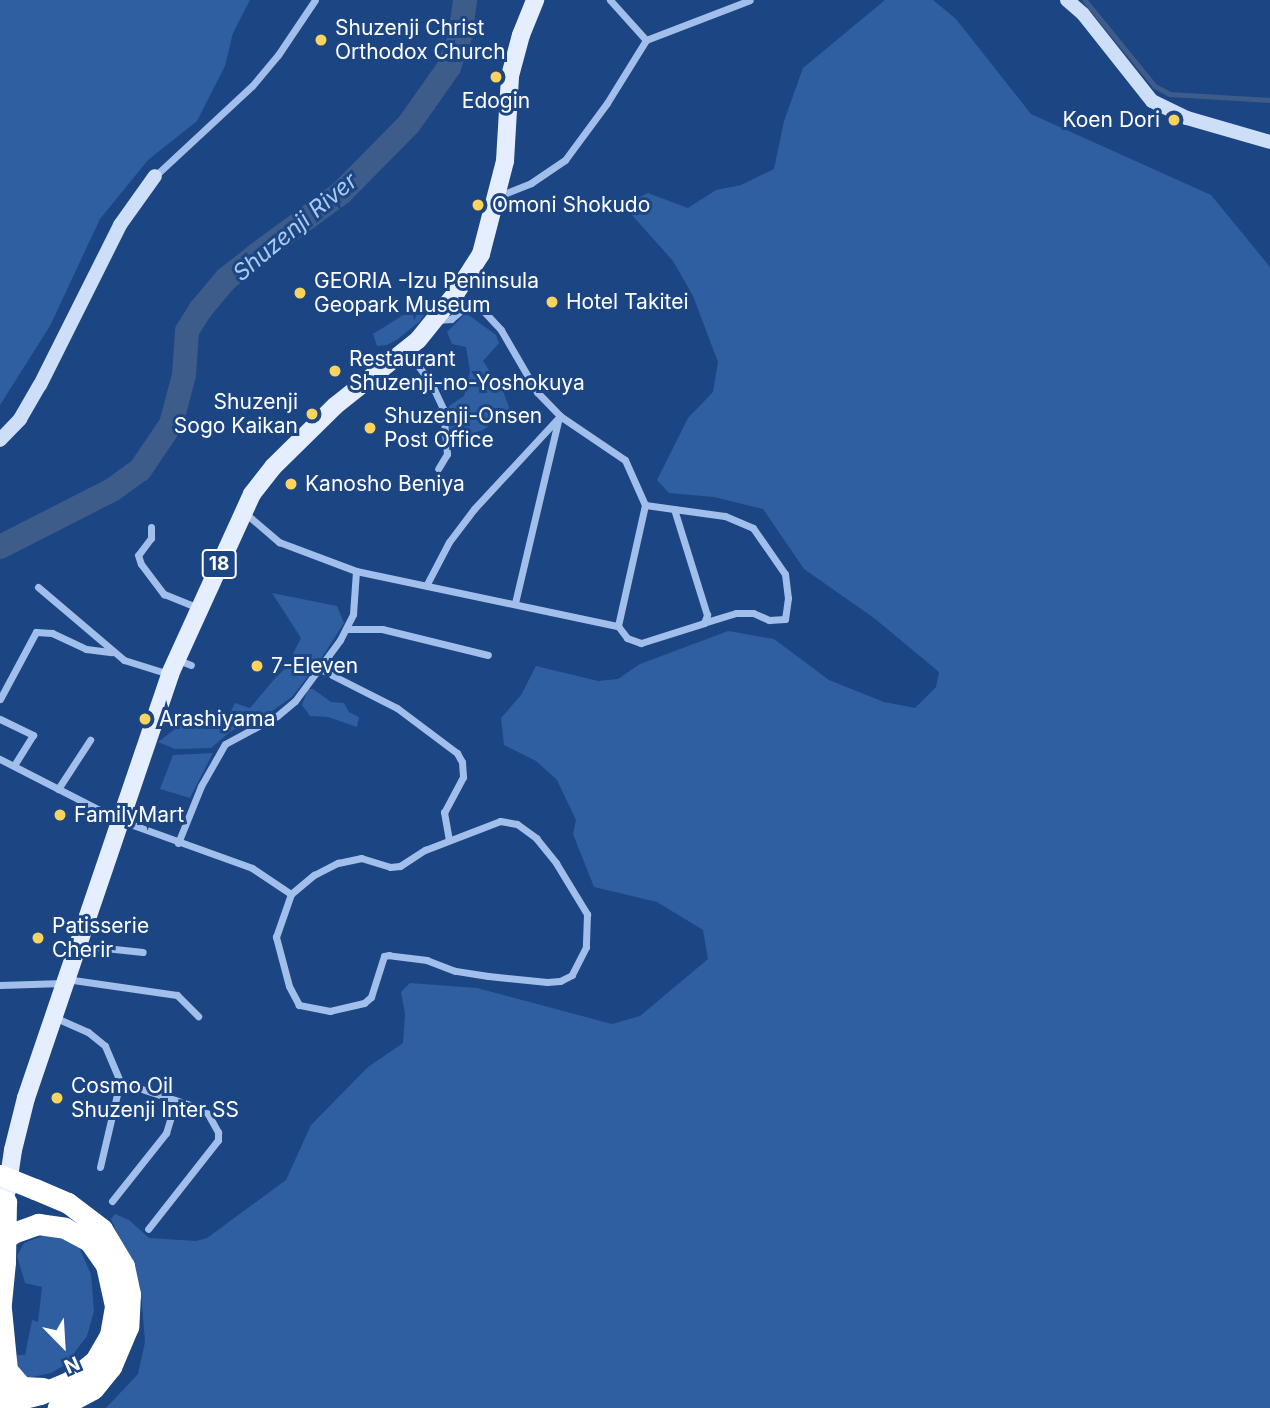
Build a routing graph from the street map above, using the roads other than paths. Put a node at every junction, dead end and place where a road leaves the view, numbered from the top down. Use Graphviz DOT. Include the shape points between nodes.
graph roads {
  1 [pos="315,0"];
  2 [pos="535,0"];
  3 [pos="610,0"];
  4 [pos="750,0"];
  5 [pos="1067,0"];
  6 [pos="646,40"];
  7 [pos="1270,142"];
  8 [pos="155,176"];
  9 [pos="498,196"];
  10 [pos="435,320"];
  11 [pos="407,349"];
  12 [pos="559,416"];
  13 [pos="0,440"];
  14 [pos="438,469"];
  15 [pos="645,505"];
  16 [pos="674,509"];
  17 [pos="243,510"];
  18 [pos="151,527"];
  19 [pos="356,571"];
  20 [pos="427,584"];
  21 [pos="38,587"];
  22 [pos="515,603"];
  23 [pos="199,608"];
  24 [pos="704,623"];
  25 [pos="618,626"];
  26 [pos="346,629"];
  27 [pos="79,645"];
  28 [pos="113,652"];
  29 [pos="74,653"];
  30 [pos="488,655"];
  31 [pos="179,666"];
  32 [pos="320,669"];
  33 [pos="0,699"];
  34 [pos="0,719"];
  35 [pos="90,740"];
  36 [pos="0,759"];
  37 [pos="15,766"];
  38 [pos="58,789"];
  39 [pos="119,820"];
  40 [pos="449,839"];
  41 [pos="178,843"];
  42 [pos="291,894"];
  43 [pos="77,945"];
  44 [pos="143,952"];
  45 [pos="64,981"];
  46 [pos="0,985"];
  47 [pos="53,1016"];
  48 [pos="198,1016"];
  49 [pos="120,1082"];
  50 [pos="176,1100"];
  51 [pos="100,1167"];
  52 [pos="0,1175"];
  53 [pos="3,1201"];
  54 [pos="113,1201"];
  55 [pos="148,1229"];
  56 [pos="0,1243"];
  57 [pos="0,1311"];
  58 [pos="0,1380"];
  59 [pos="71,1381"];
  60 [pos="0,1407"];
  61 [pos="13,1408"];
  62 [pos="58,1408"];
  1 -- 8 [label="street" via="251,86"];
  2 -- 9 [label="main road, 18" via="510,76"];
  3 -- 6 [label="street"];
  4 -- 6 [label="street"];
  5 -- 7 [label="street" via="1152,100 1187,118"];
  6 -- 9 [label="street" via="565,160 531,183"];
  8 -- 13 [label="street" via="120,225 40,385 20,419"];
  9 -- 10 [label="main road, 18" via="481,254"];
  10 -- 11 [label="main road, 18"];
  10 -- 12 [label="street" via="451,319 470,303 477,304 501,330 537,392"];
  11 -- 14 [label="street" via="443,409 447,454"];
  11 -- 17 [label="main road, 18" via="306,433 273,467"];
  12 -- 15 [label="street" via="625,460"];
  12 -- 20 [label="street" via="474,509 449,542"];
  12 -- 22 [label="street"];
  15 -- 16 [label="street"];
  15 -- 25 [label="street"];
  16 -- 24 [label="street" via="706,606"];
  16 -- 24 [label="street" via="725,516 753,528 785,574 785,619 736,613"];
  17 -- 19 [label="street" via="279,541"];
  17 -- 23 [label="main road, 18"];
  18 -- 23 [label="street" via="151,538 138,555 141,564 164,594"];
  19 -- 20 [label="street"];
  19 -- 26 [label="street" via="353,614"];
  20 -- 22 [label="street"];
  21 -- 28 [label="street"];
  22 -- 25 [label="street"];
  23 -- 31 [label="main road, 18"];
  24 -- 25 [label="street" via="641,643 627,638"];
  26 -- 30 [label="street" via="382,629"];
  26 -- 32 [label="street"];
  27 -- 28 [label="street"];
  27 -- 29 [label="street"];
  27 -- 33 [label="street" via="52,633 36,632"];
  28 -- 31 [label="street" via="140,666"];
  31 -- 39 [label="main road, 18"];
  32 -- 40 [label="street" via="397,708 457,753 463,777 444,813"];
  32 -- 41 [label="street" via="277,716 225,744 201,786"];
  34 -- 37 [label="street" via="34,733"];
  35 -- 38 [label="street"];
  36 -- 37 [label="street"];
  37 -- 38 [label="street"];
  38 -- 39 [label="street"];
  39 -- 41 [label="street"];
  39 -- 43 [label="main road, 18"];
  40 -- 42 [label="street" via="400,866 361,858 338,863"];
  40 -- 42 [label="street" via="500,821 517,824 536,838 587,914 586,947 572,975 547,982 488,976 388,955 371,997 364,1003 330,1011 309,1009 294,999 277,950 278,928"];
  41 -- 42 [label="street" via="252,868"];
  43 -- 44 [label="street"];
  43 -- 45 [label="main road, 18"];
  45 -- 46 [label="street"];
  45 -- 47 [label="main road, 18"];
  45 -- 48 [label="street" via="177,995"];
  47 -- 49 [label="street" via="88,1032 105,1046"];
  47 -- 53 [label="main road, 18" via="26,1098"];
  49 -- 50 [label="street"];
  49 -- 51 [label="street"];
  50 -- 54 [label="street" via="166,1133"];
  50 -- 55 [label="street" via="208,1114 218,1140"];
  52 -- 62 [label="highway, bridge" via="74,1207 102,1229 124,1266 130,1294 128,1327 111,1367 93,1389"];
  53 -- 57 [label="highway"];
  56 -- 59 [label="highway, bridge" via="38,1224 65,1228 89,1241 99,1253 111,1279 115,1306 104,1348"];
  57 -- 59 [label="highway" via="4,1363 16,1384 30,1389"];
  58 -- 61 [label="highway, bridge"];
  59 -- 60 [label="highway"];
}
